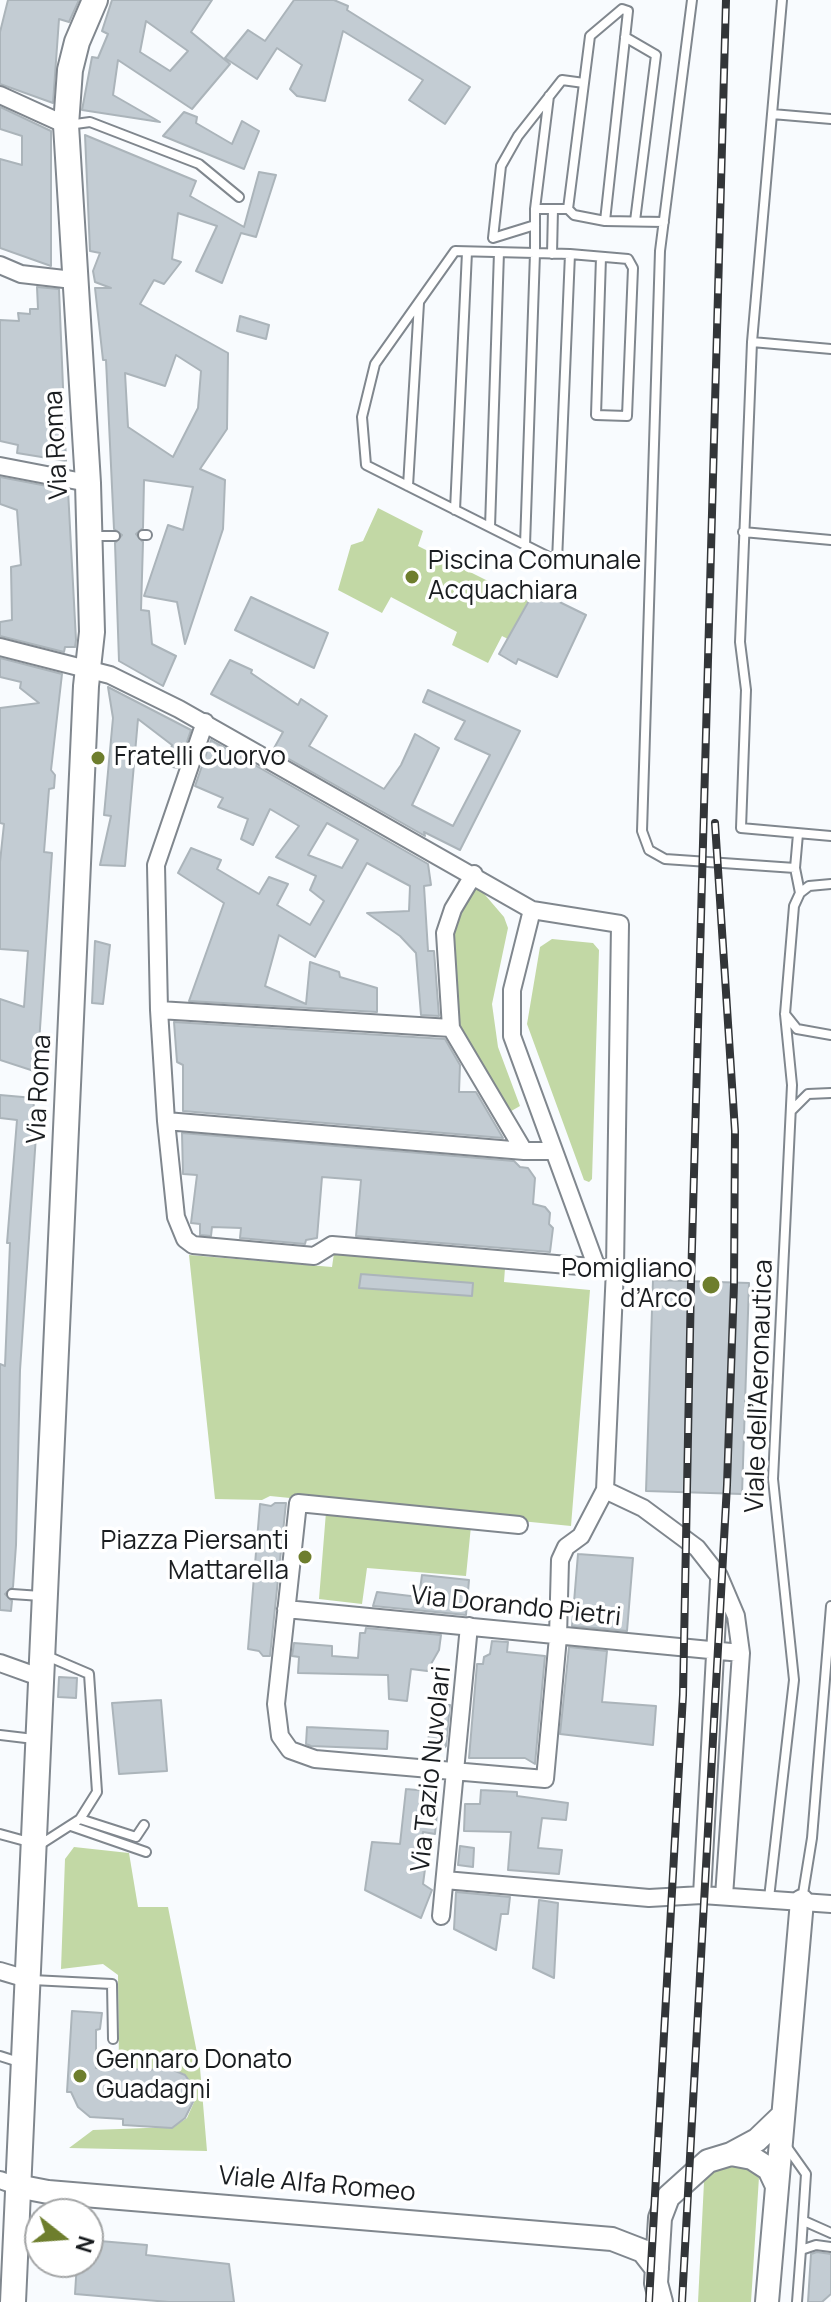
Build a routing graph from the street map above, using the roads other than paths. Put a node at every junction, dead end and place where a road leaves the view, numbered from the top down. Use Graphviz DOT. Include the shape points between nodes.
graph roads {
  1 [pos="95,0"];
  2 [pos="692,0"];
  3 [pos="782,0"];
  4 [pos="625,37"];
  5 [pos="584,83"];
  6 [pos="0,95"];
  7 [pos="549,96"];
  8 [pos="772,114"];
  9 [pos="831,119"];
  10 [pos="66,125"];
  11 [pos="239,197"];
  12 [pos="535,209"];
  13 [pos="553,209"];
  14 [pos="568,209"];
  15 [pos="605,221"];
  16 [pos="635,221"];
  17 [pos="664,222"];
  18 [pos="535,225"];
  19 [pos="467,252"];
  20 [pos="499,252"];
  21 [pos="535,253"];
  22 [pos="552,254"];
  23 [pos="570,254"];
  24 [pos="601,257"];
  25 [pos="0,265"];
  26 [pos="73,280"];
  27 [pos="419,302"];
  28 [pos="752,342"];
  29 [pos="831,349"];
  30 [pos="0,466"];
  31 [pos="88,483"];
  32 [pos="408,486"];
  33 [pos="455,510"];
  34 [pos="490,527"];
  35 [pos="743,532"];
  36 [pos="89,536"];
  37 [pos="115,536"];
  38 [pos="831,540"];
  39 [pos="525,545"];
  40 [pos="0,647"];
  41 [pos="91,671"];
  42 [pos="205,722"];
  43 [pos="798,834"];
  44 [pos="831,836"];
  45 [pos="795,868"];
  46 [pos="467,870"];
  47 [pos="831,884"];
  48 [pos="800,893"];
  49 [pos="532,910"];
  50 [pos="159,1010"];
  51 [pos="785,1014"];
  52 [pos="451,1028"];
  53 [pos="831,1035"];
  54 [pos="831,1093"];
  55 [pos="791,1112"];
  56 [pos="166,1121"];
  57 [pos="524,1151"];
  58 [pos="553,1151"];
  59 [pos="597,1268"];
  60 [pos="615,1269"];
  61 [pos="605,1490"];
  62 [pos="519,1525"];
  63 [pos="716,1571"];
  64 [pos="12,1594"];
  65 [pos="46,1596"];
  66 [pos="831,1606"];
  67 [pos="286,1609"];
  68 [pos="469,1626"];
  69 [pos="558,1637"];
  70 [pos="716,1648"];
  71 [pos="741,1653"];
  72 [pos="0,1663"];
  73 [pos="42,1666"];
  74 [pos="0,1735"];
  75 [pos="39,1740"];
  76 [pos="457,1771"];
  77 [pos="80,1819"];
  78 [pos="144,1825"];
  79 [pos="71,1826"];
  80 [pos="0,1834"];
  81 [pos="34,1846"];
  82 [pos="146,1852"];
  83 [pos="445,1880"];
  84 [pos="702,1895"];
  85 [pos="724,1896"];
  86 [pos="769,1898"];
  87 [pos="802,1901"];
  88 [pos="831,1904"];
  89 [pos="441,1916"];
  90 [pos="0,1971"];
  91 [pos="27,1979"];
  92 [pos="113,2039"];
  93 [pos="12,2060"];
  94 [pos="783,2115"];
  95 [pos="781,2139"];
  96 [pos="731,2154"];
  97 [pos="6,2185"];
  98 [pos="777,2186"];
  99 [pos="660,2216"];
  100 [pos="804,2221"];
  101 [pos="831,2233"];
  102 [pos="612,2239"];
  103 [pos="831,2247"];
  104 [pos="801,2250"];
  105 [pos="657,2269"];
  106 [pos="13,2302"];
  107 [pos="661,2302"];
  108 [pos="767,2302"];
  109 [pos="797,2302"];
  1 -- 10 [label="main road, Via Roma" via="70,70"];
  2 -- 17 [label="lane"];
  3 -- 8 [label="lane"];
  4 -- 5 [label="lane" via="628,11 622,9 590,36"];
  4 -- 15 [label="lane"];
  4 -- 16 [label="lane" via="656,55"];
  5 -- 7 [label="lane" via="562,80"];
  5 -- 14 [label="lane"];
  6 -- 10 [label="street"];
  7 -- 12 [label="lane"];
  7 -- 18 [label="lane" via="501,166 493,238"];
  8 -- 9 [label="lane"];
  8 -- 28 [label="lane"];
  10 -- 11 [label="lane" via="90,122 199,164"];
  10 -- 26 [label="main road, Via Roma"];
  12 -- 13 [label="lane"];
  12 -- 18 [label="lane"];
  13 -- 14 [label="lane"];
  13 -- 22 [label="lane"];
  14 -- 15 [label="lane"];
  15 -- 16 [label="lane"];
  16 -- 17 [label="lane"];
  17 -- 45 [label="lane" via="643,842 656,856 678,862"];
  18 -- 21 [label="lane"];
  19 -- 20 [label="lane"];
  19 -- 27 [label="lane" via="455,251"];
  19 -- 33 [label="lane"];
  20 -- 21 [label="lane"];
  20 -- 34 [label="lane"];
  21 -- 22 [label="lane"];
  21 -- 39 [label="lane"];
  22 -- 23 [label="lane"];
  23 -- 24 [label="lane"];
  23 -- 39 [label="lane" via="557,561"];
  24 -- 24 [label="lane" via="628,259 633,268 627,416 596,415"];
  25 -- 26 [label="street" via="21,274"];
  26 -- 31 [label="main road, Via Roma"];
  27 -- 32 [label="lane"];
  27 -- 32 [label="lane" via="375,364 362,417 366,465"];
  28 -- 29 [label="lane"];
  28 -- 35 [label="lane"];
  30 -- 31 [label="street"];
  31 -- 36 [label="main road, Via Roma"];
  32 -- 33 [label="lane"];
  33 -- 34 [label="lane"];
  34 -- 39 [label="lane"];
  35 -- 38 [label="lane"];
  35 -- 43 [label="lane" via="740,642 746,690 741,828"];
  36 -- 37 [label="lane"];
  36 -- 41 [label="main road, Via Roma"];
  40 -- 41 [label="street"];
  41 -- 42 [label="street" via="110,675"];
  41 -- 65 [label="main road, Via Roma" via="86,686"];
  42 -- 46 [label="street"];
  42 -- 50 [label="street" via="156,865"];
  43 -- 44 [label="lane"];
  43 -- 45 [label="lane"];
  45 -- 48 [label="lane"];
  46 -- 49 [label="street"];
  46 -- 52 [label="street" via="445,933"];
  47 -- 48 [label="lane" via="809,886"];
  48 -- 51 [label="lane, Viale dell’Aeronautica" via="794,906"];
  49 -- 58 [label="street" via="512,990 512,1036"];
  49 -- 60 [label="street" via="620,924"];
  50 -- 52 [label="street"];
  50 -- 56 [label="street"];
  51 -- 53 [label="lane" via="797,1029"];
  51 -- 55 [label="lane, Viale dell’Aeronautica"];
  52 -- 57 [label="street"];
  54 -- 55 [label="lane" via="808,1094"];
  55 -- 86 [label="lane, Viale dell’Aeronautica" via="773,1479 794,1696"];
  56 -- 57 [label="street"];
  56 -- 59 [label="street" via="176,1217 193,1245 314,1256 332,1245"];
  57 -- 58 [label="street"];
  58 -- 59 [label="street"];
  59 -- 60 [label="street"];
  60 -- 61 [label="street"];
  61 -- 63 [label="street" via="643,1508 697,1548"];
  61 -- 69 [label="street" via="581,1536 566,1547 560,1560"];
  62 -- 67 [label="street" via="298,1503"];
  63 -- 70 [label="street"];
  63 -- 71 [label="street" via="736,1616"];
  64 -- 65 [label="lane"];
  65 -- 73 [label="main road, Via Roma"];
  66 -- 87 [label="lane"];
  67 -- 68 [label="street, Via Dorando Pietri"];
  67 -- 76 [label="street" via="276,1704 280,1736 290,1750 315,1759"];
  68 -- 69 [label="street, Via Dorando Pietri"];
  68 -- 76 [label="street, Via Tazio Nuvolari"];
  69 -- 70 [label="street, Via Dorando Pietri"];
  69 -- 76 [label="street" via="545,1779"];
  70 -- 71 [label="street, Via Dorando Pietri"];
  70 -- 84 [label="street"];
  71 -- 85 [label="street"];
  72 -- 73 [label="street"];
  73 -- 75 [label="main road, Via Roma"];
  73 -- 77 [label="lane" via="89,1674 97,1792"];
  74 -- 75 [label="lane"];
  75 -- 81 [label="main road, Via Roma"];
  76 -- 83 [label="street, Via Tazio Nuvolari"];
  77 -- 78 [label="lane" via="136,1837"];
  77 -- 79 [label="lane"];
  79 -- 81 [label="lane"];
  79 -- 82 [label="lane"];
  80 -- 81 [label="lane"];
  81 -- 91 [label="main road, Via Roma"];
  83 -- 84 [label="street" via="649,1898"];
  83 -- 89 [label="street, Via Tazio Nuvolari"];
  84 -- 85 [label="street"];
  85 -- 86 [label="street"];
  86 -- 87 [label="street"];
  87 -- 88 [label="street"];
  87 -- 94 [label="street"];
  90 -- 91 [label="street"];
  91 -- 92 [label="lane" via="112,1984"];
  91 -- 93 [label="main road, Via Roma"];
  93 -- 97 [label="main road, Via Roma"];
  94 -- 95 [label="street"];
  94 -- 96 [label="street" via="757,2140"];
  95 -- 98 [label="street"];
  95 -- 100 [label="lane" via="806,2174"];
  96 -- 98 [label="street" via="769,2169"];
  96 -- 99 [label="street" via="697,2169 665,2201"];
  97 -- 102 [label="street, Viale Alfa Romeo"];
  97 -- 106 [label="main road, Via Roma"];
  98 -- 108 [label="street"];
  99 -- 102 [label="street" via="647,2230"];
  99 -- 105 [label="street"];
  100 -- 101 [label="lane"];
  100 -- 104 [label="lane"];
  102 -- 105 [label="street" via="643,2251"];
  103 -- 104 [label="lane"];
  104 -- 109 [label="lane"];
  105 -- 107 [label="street"];
}
